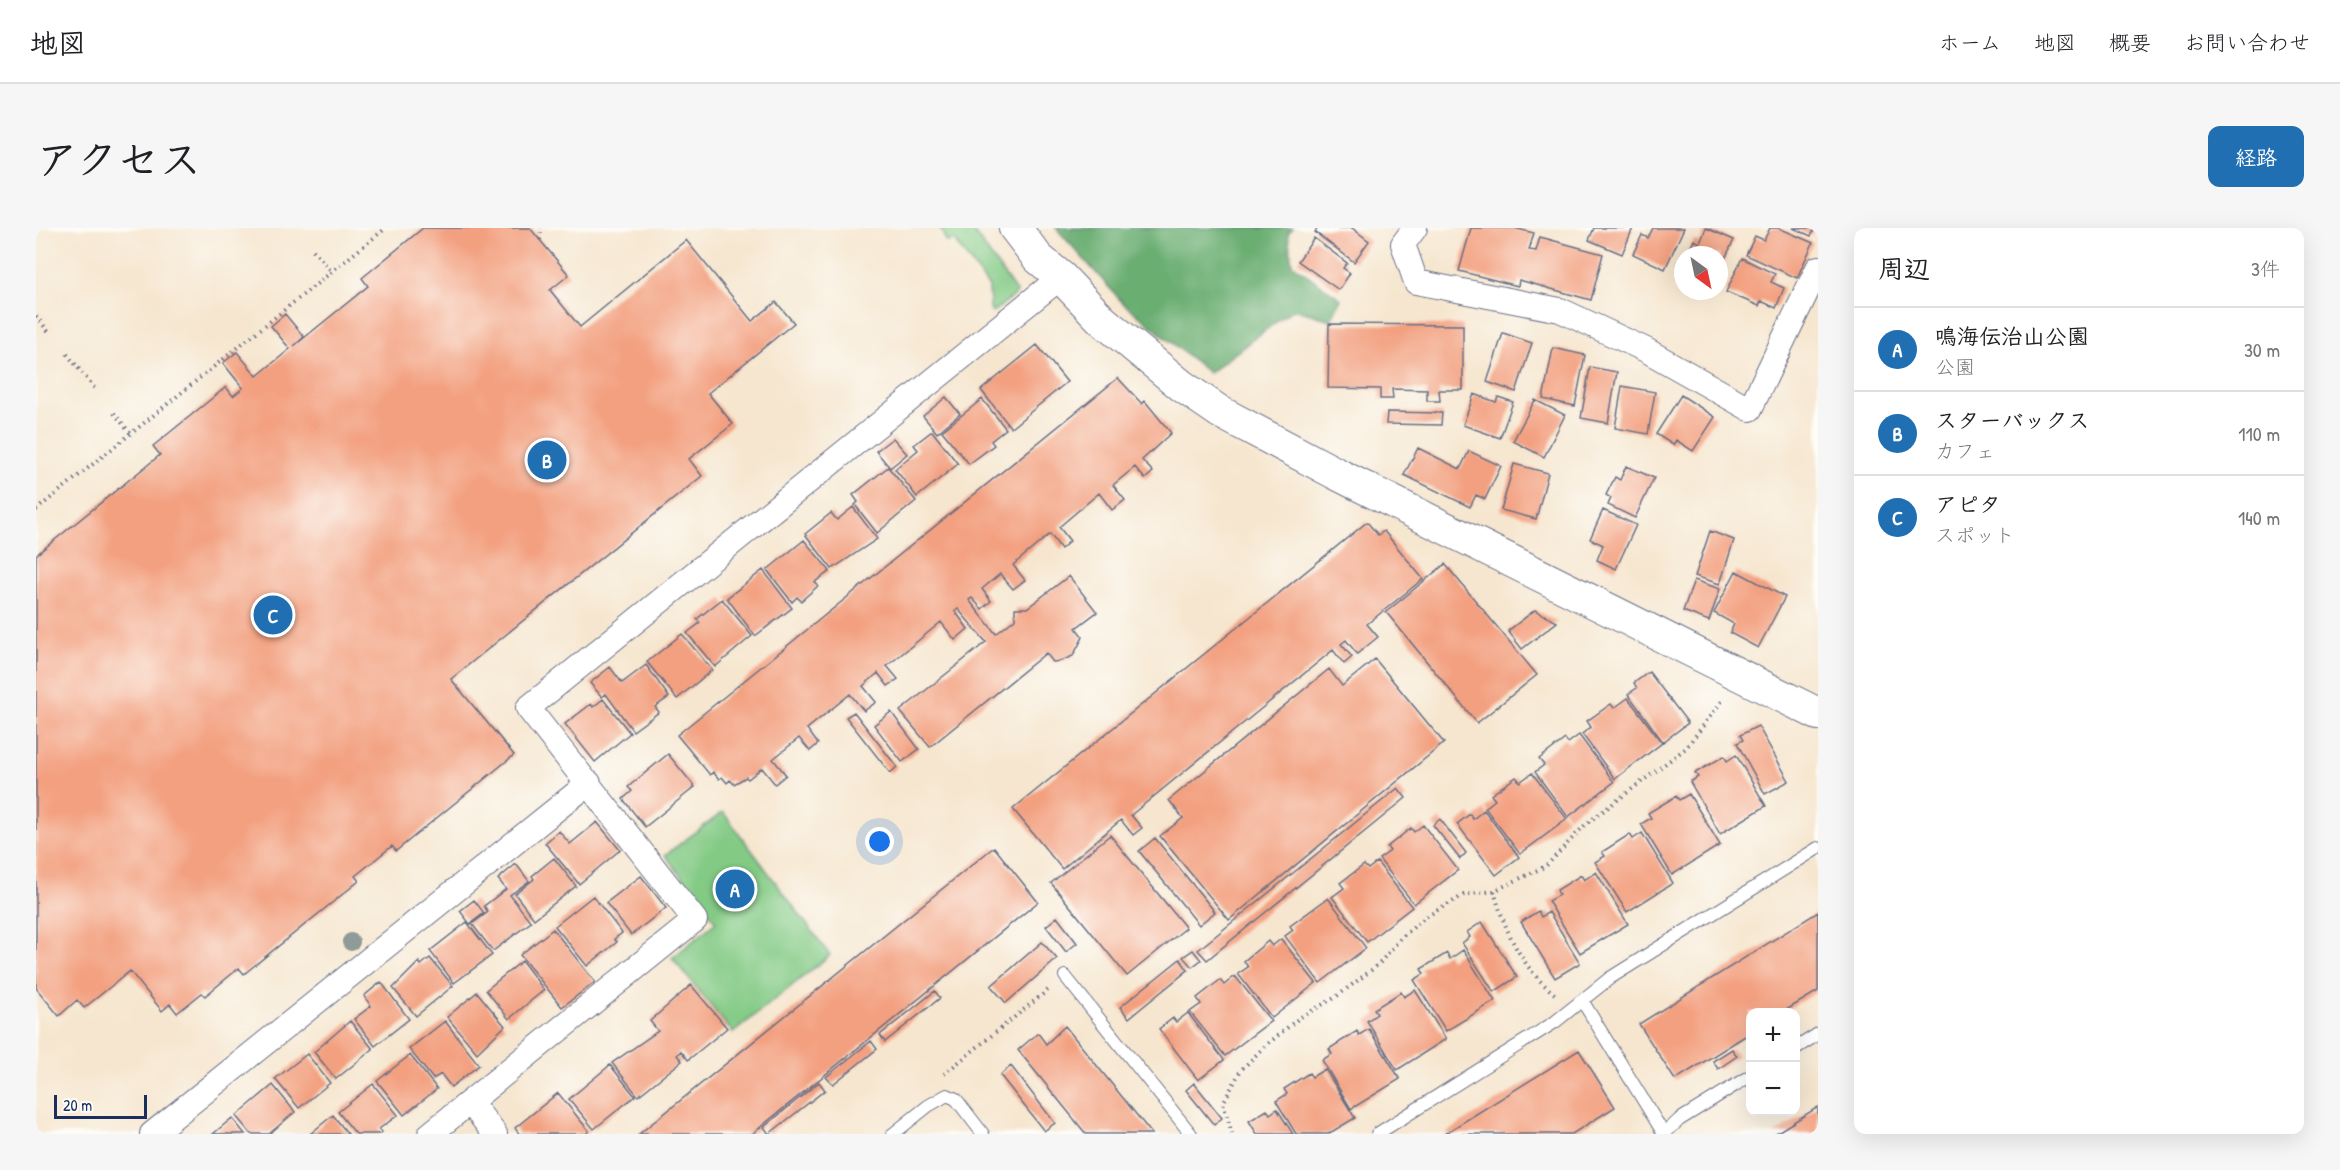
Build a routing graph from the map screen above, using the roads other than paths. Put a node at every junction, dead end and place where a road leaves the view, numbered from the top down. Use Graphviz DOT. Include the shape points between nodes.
graph roads {
  1 [pos="1015,228"];
  2 [pos="1415,228"];
  3 [pos="1818,268"];
  4 [pos="1061,276"];
  5 [pos="1818,714"];
  6 [pos="589,783"];
  7 [pos="1818,848"];
  8 [pos="1065,976"];
  9 [pos="1583,1002"];
  10 [pos="1818,1034"];
  11 [pos="1800,1045"];
  12 [pos="1746,1078"];
  13 [pos="470,1102"];
  14 [pos="152,1134"];
  15 [pos="430,1134"];
  16 [pos="495,1134"];
  17 [pos="893,1134"];
  18 [pos="983,1134"];
  19 [pos="1191,1134"];
  20 [pos="1377,1134"];
  21 [pos="1664,1134"];
  1 -- 4 [label="street" via="1038,258"];
  2 -- 3 [label="street" via="1403,244 1416,282 1560,310 1646,350 1750,409"];
  4 -- 5 [label="street" via="1102,320 1220,412"];
  4 -- 6 [label="street" via="528,708"];
  6 -- 13 [label="street" via="695,920"];
  6 -- 14 [label="street"];
  7 -- 9 [label="lane" via="1610,978"];
  8 -- 19 [label="lane"];
  9 -- 20 [label="lane"];
  9 -- 21 [label="lane"];
  10 -- 11 [label="lane"];
  12 -- 21 [label="lane" via="1679,1120"];
  13 -- 15 [label="street"];
  13 -- 16 [label="street"];
  17 -- 18 [label="lane" via="947,1095 956,1099"];
}
